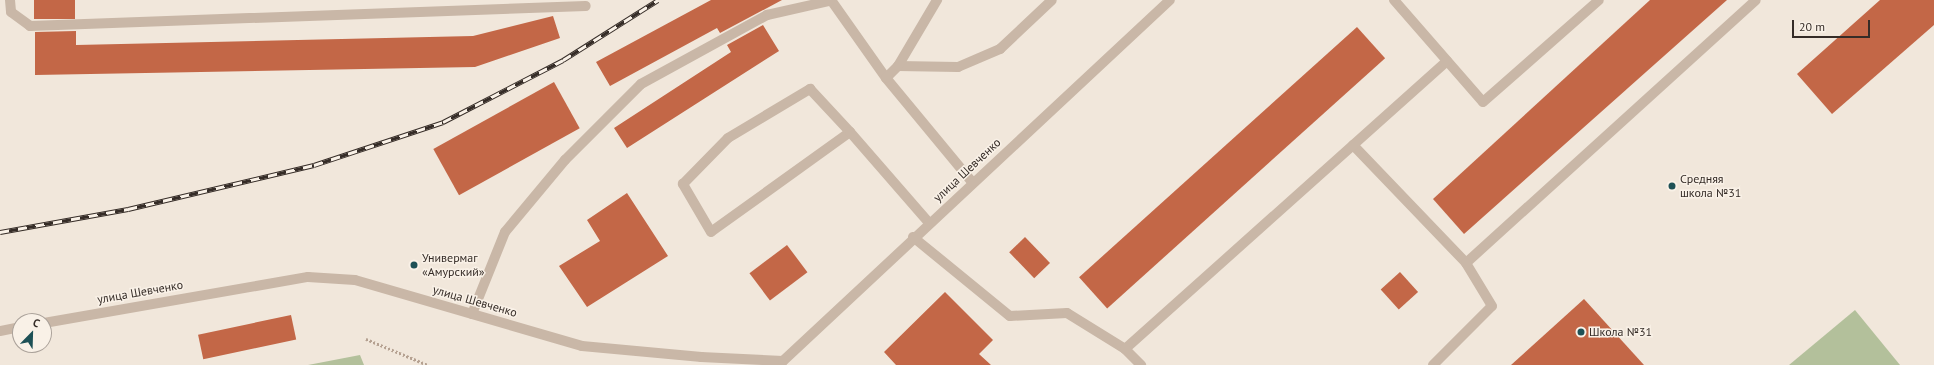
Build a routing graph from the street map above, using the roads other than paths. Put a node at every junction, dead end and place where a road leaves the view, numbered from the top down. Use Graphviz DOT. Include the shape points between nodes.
graph roads {
  1 [pos="10,0"];
  2 [pos="937,0"];
  3 [pos="1052,0"];
  4 [pos="1170,0"];
  5 [pos="1394,0"];
  6 [pos="1599,0"];
  7 [pos="1756,0"];
  8 [pos="830,1"];
  9 [pos="586,6"];
  10 [pos="1447,61"];
  11 [pos="898,66"];
  12 [pos="886,78"];
  13 [pos="850,132"];
  14 [pos="1354,145"];
  15 [pos="972,183"];
  16 [pos="929,223"];
  17 [pos="913,237"];
  18 [pos="1466,263"];
  19 [pos="472,314"];
  20 [pos="52,322"];
  21 [pos="12,329"];
  22 [pos="0,331"];
  23 [pos="1125,348"];
  24 [pos="782,364"];
  25 [pos="1141,365"];
  26 [pos="1434,365"];
  1 -- 9 [label="street" via="11,12 30,26"];
  2 -- 11 [label="street"];
  3 -- 11 [label="street" via="1000,49 958,67"];
  4 -- 15 [label="street, улица Шевченко"];
  5 -- 10 [label="street"];
  6 -- 10 [label="street" via="1483,102"];
  7 -- 18 [label="street"];
  8 -- 12 [label="street"];
  8 -- 19 [label="street" via="767,15 641,84 565,160 505,232"];
  10 -- 14 [label="street"];
  11 -- 12 [label="street"];
  12 -- 15 [label="street"];
  13 -- 13 [label="street" via="810,90 728,138 683,184 712,232"];
  13 -- 16 [label="street"];
  14 -- 18 [label="street"];
  14 -- 23 [label="street"];
  15 -- 16 [label="street, улица Шевченко"];
  16 -- 17 [label="street, улица Шевченко"];
  17 -- 23 [label="street" via="1010,316 1067,313"];
  17 -- 24 [label="street, улица Шевченко"];
  18 -- 26 [label="street" via="1492,306"];
  19 -- 20 [label="street, улица Шевченко" via="355,280 308,277"];
  19 -- 24 [label="street, улица Шевченко" via="582,346"];
  21 -- 22 [label="street"];
  23 -- 25 [label="street"];
}
